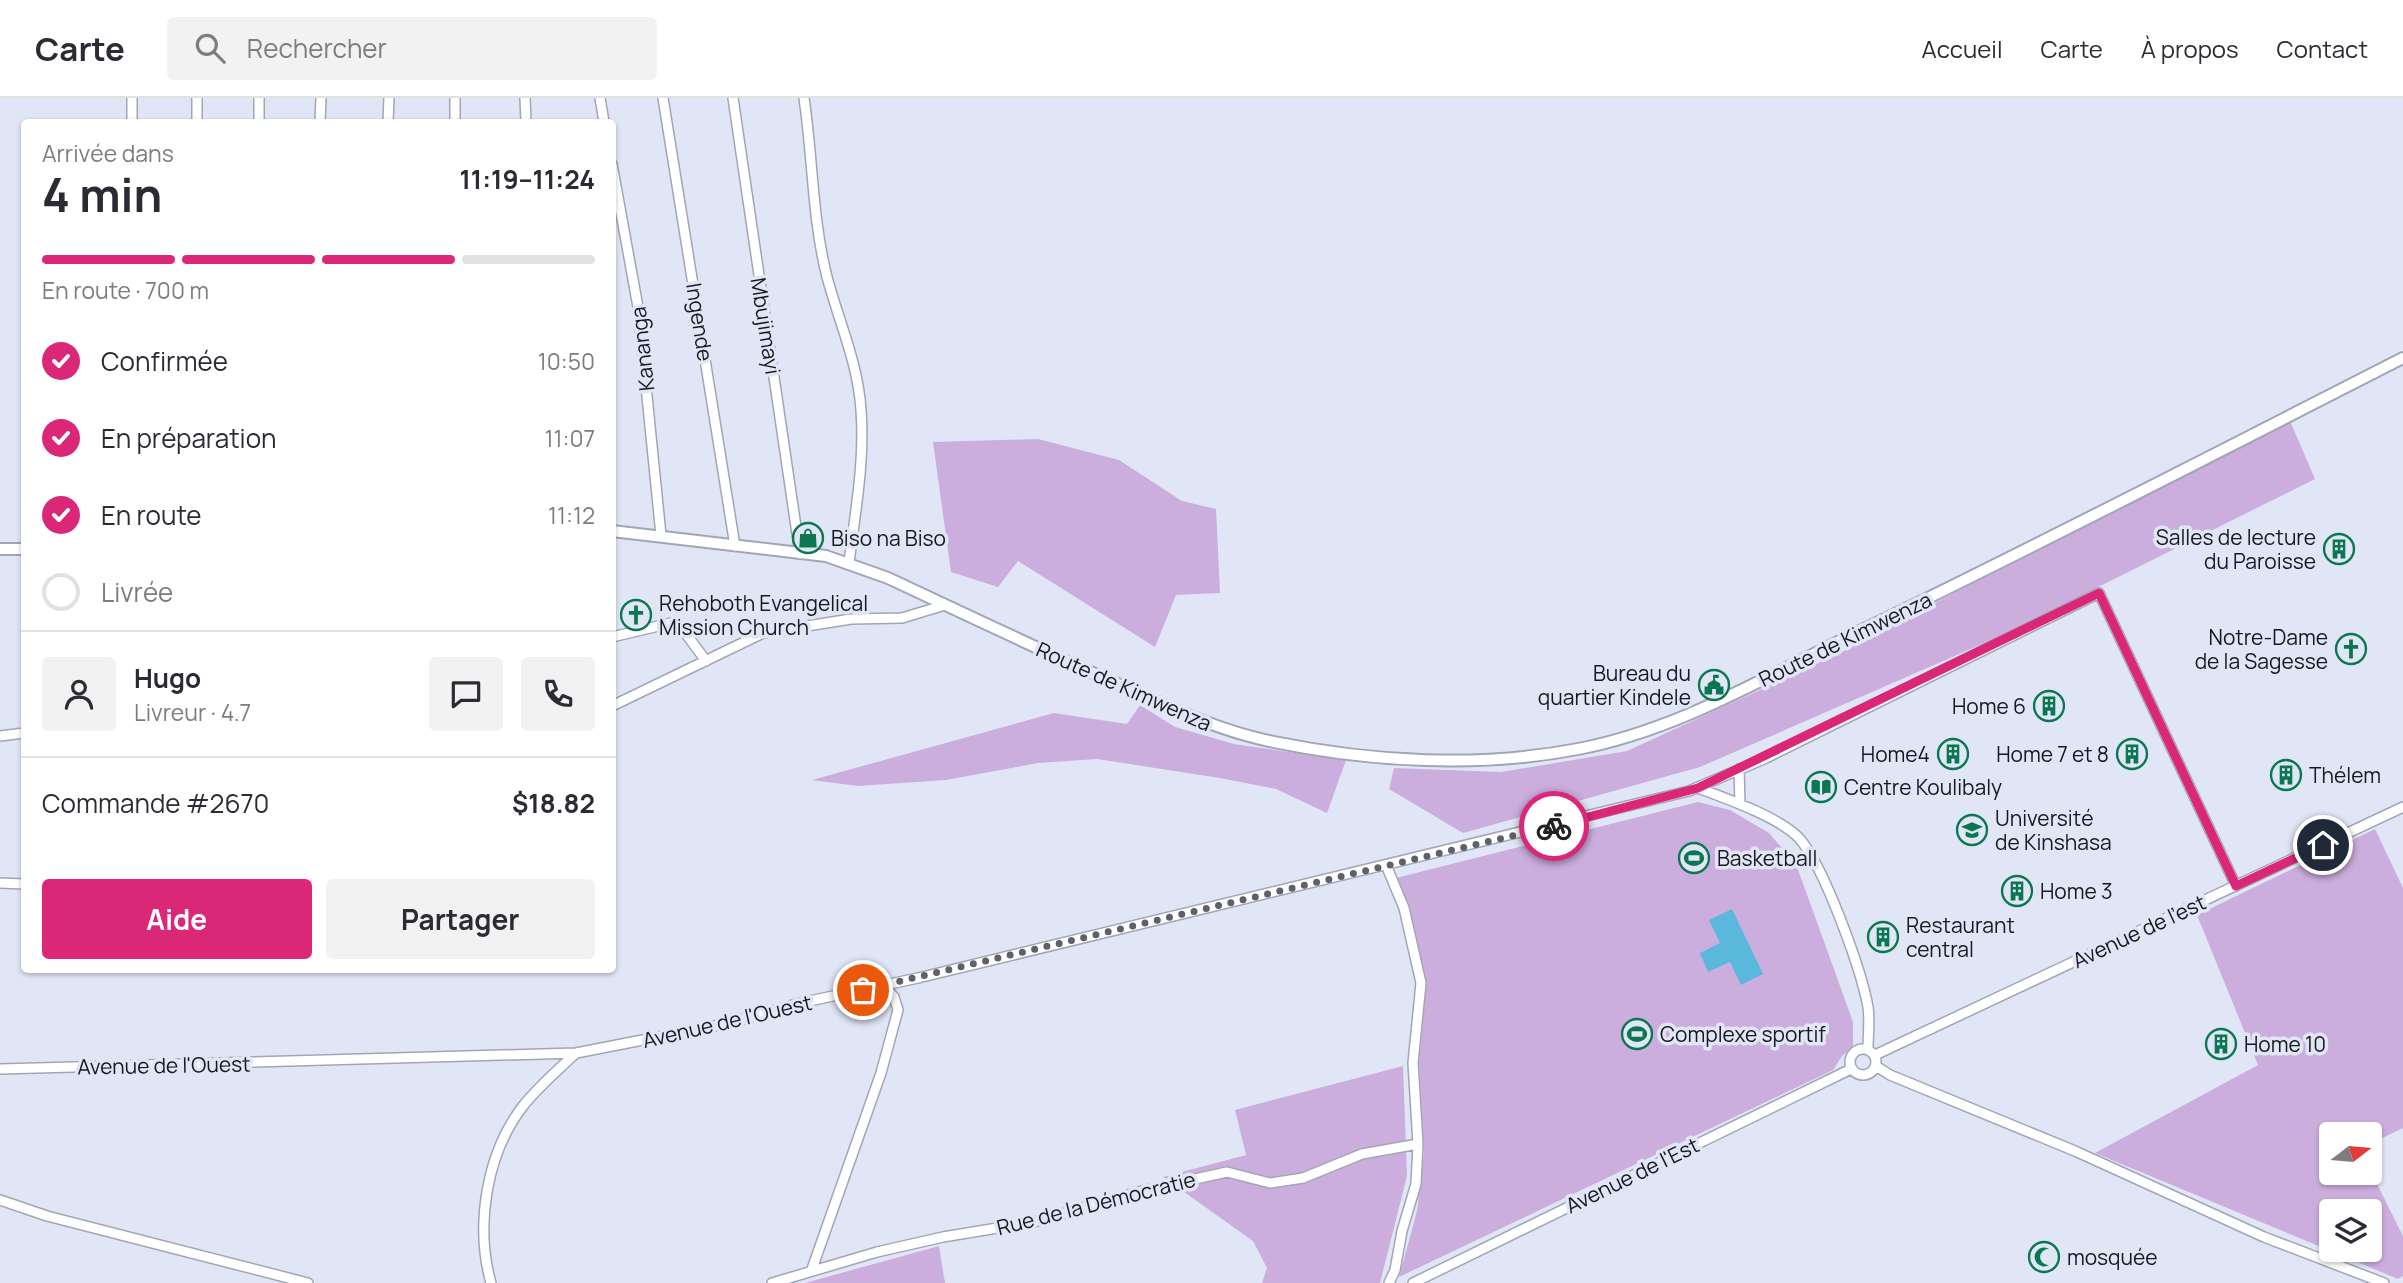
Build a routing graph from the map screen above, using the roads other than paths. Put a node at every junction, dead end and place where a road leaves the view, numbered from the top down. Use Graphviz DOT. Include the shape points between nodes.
graph roads {
  1 [pos="132,98"];
  2 [pos="197,98"];
  3 [pos="259,98"];
  4 [pos="321,98"];
  5 [pos="388,98"];
  6 [pos="455,98"];
  7 [pos="526,98"];
  8 [pos="600,98"];
  9 [pos="663,98"];
  10 [pos="733,98"];
  11 [pos="804,98"];
  12 [pos="132,119"];
  13 [pos="197,119"];
  14 [pos="259,119"];
  15 [pos="320,119"];
  16 [pos="388,119"];
  17 [pos="455,119"];
  18 [pos="526,119"];
  19 [pos="604,119"];
  20 [pos="616,186"];
  21 [pos="2403,358"];
  22 [pos="616,531"];
  23 [pos="661,535"];
  24 [pos="735,546"];
  25 [pos="0,549"];
  26 [pos="21,550"];
  27 [pos="800,554"];
  28 [pos="849,563"];
  29 [pos="945,605"];
  30 [pos="616,636"];
  31 [pos="706,661"];
  32 [pos="616,704"];
  33 [pos="21,733"];
  34 [pos="0,736"];
  35 [pos="1739,769"];
  36 [pos="1698,788"];
  37 [pos="1740,804"];
  38 [pos="2403,807"];
  39 [pos="1385,865"];
  40 [pos="0,883"];
  41 [pos="21,884"];
  42 [pos="2236,886"];
  43 [pos="884,986"];
  44 [pos="1871,1052"];
  45 [pos="576,1053"];
  46 [pos="1876,1066"];
  47 [pos="0,1069"];
  48 [pos="1851,1069"];
  49 [pos="1418,1144"];
  50 [pos="0,1200"];
  51 [pos="811,1269"];
  52 [pos="308,1283"];
  53 [pos="491,1283"];
  54 [pos="772,1283"];
  55 [pos="1389,1283"];
  56 [pos="1413,1283"];
  57 [pos="2384,1283"];
  1 -- 12 [label="street"];
  2 -- 13 [label="street"];
  3 -- 14 [label="street"];
  4 -- 15 [label="street"];
  5 -- 16 [label="street"];
  6 -- 17 [label="street"];
  7 -- 18 [label="street"];
  8 -- 19 [label="street"];
  9 -- 24 [label="street, Ingende"];
  10 -- 27 [label="street, Mbujimayi"];
  11 -- 28 [label="street" via="814,210 827,278 847,334 861,409 862,450"];
  20 -- 23 [label="street, Kananga" via="638,307"];
  21 -- 29 [label="street, Route de Kimwenza" via="1725,699 1644,733 1568,751 1493,759 1419,759 1273,742 1160,706"];
  22 -- 23 [label="street, Route de Kimwenza"];
  23 -- 24 [label="street, Route de Kimwenza"];
  24 -- 27 [label="street, Route de Kimwenza"];
  25 -- 26 [label="street"];
  27 -- 28 [label="street, Route de Kimwenza"];
  28 -- 29 [label="street, Route de Kimwenza"];
  29 -- 31 [label="street" via="902,618 850,619 763,633"];
  30 -- 31 [label="street" via="671,623 681,627"];
  31 -- 32 [label="street"];
  33 -- 34 [label="street"];
  35 -- 36 [label="street, Avenue de l'Ouest"];
  35 -- 37 [label="street"];
  35 -- 42 [label="street, Avenue de l'Ouest" via="2099,593"];
  36 -- 37 [label="street"];
  36 -- 39 [label="street, Avenue de l'Ouest"];
  37 -- 44 [label="street" via="1794,834 1819,871 1867,1006"];
  38 -- 42 [label="street, Avenue de l'est"];
  39 -- 43 [label="street, Avenue de l'Ouest"];
  39 -- 49 [label="street" via="1404,908 1420,978 1413,1063"];
  40 -- 41 [label="street"];
  42 -- 44 [label="street, Avenue de l'est"];
  43 -- 45 [label="street, Avenue de l'Ouest" via="718,1026"];
  43 -- 51 [label="street" via="898,1010 881,1073"];
  44 -- 46 [label="street"];
  44 -- 48 [label="street, Avenue de l'Est" via="1859,1049 1853,1054"];
  45 -- 47 [label="street, Avenue de l'Ouest"];
  45 -- 53 [label="street" via="522,1107 499,1147 487,1199 485,1235"];
  46 -- 48 [label="street, Avenue de l'Est" via="1866,1075"];
  46 -- 57 [label="street" via="2264,1237"];
  48 -- 56 [label="street, Avenue de l'Est"];
  49 -- 51 [label="street, Rue de la Démocratie" via="1362,1154 1303,1178 1270,1183 1227,1172 1034,1222 943,1237"];
  49 -- 55 [label="street" via="1412,1205"];
  50 -- 52 [label="street"];
  51 -- 54 [label="street, Rue de la Démocratie"];
}
